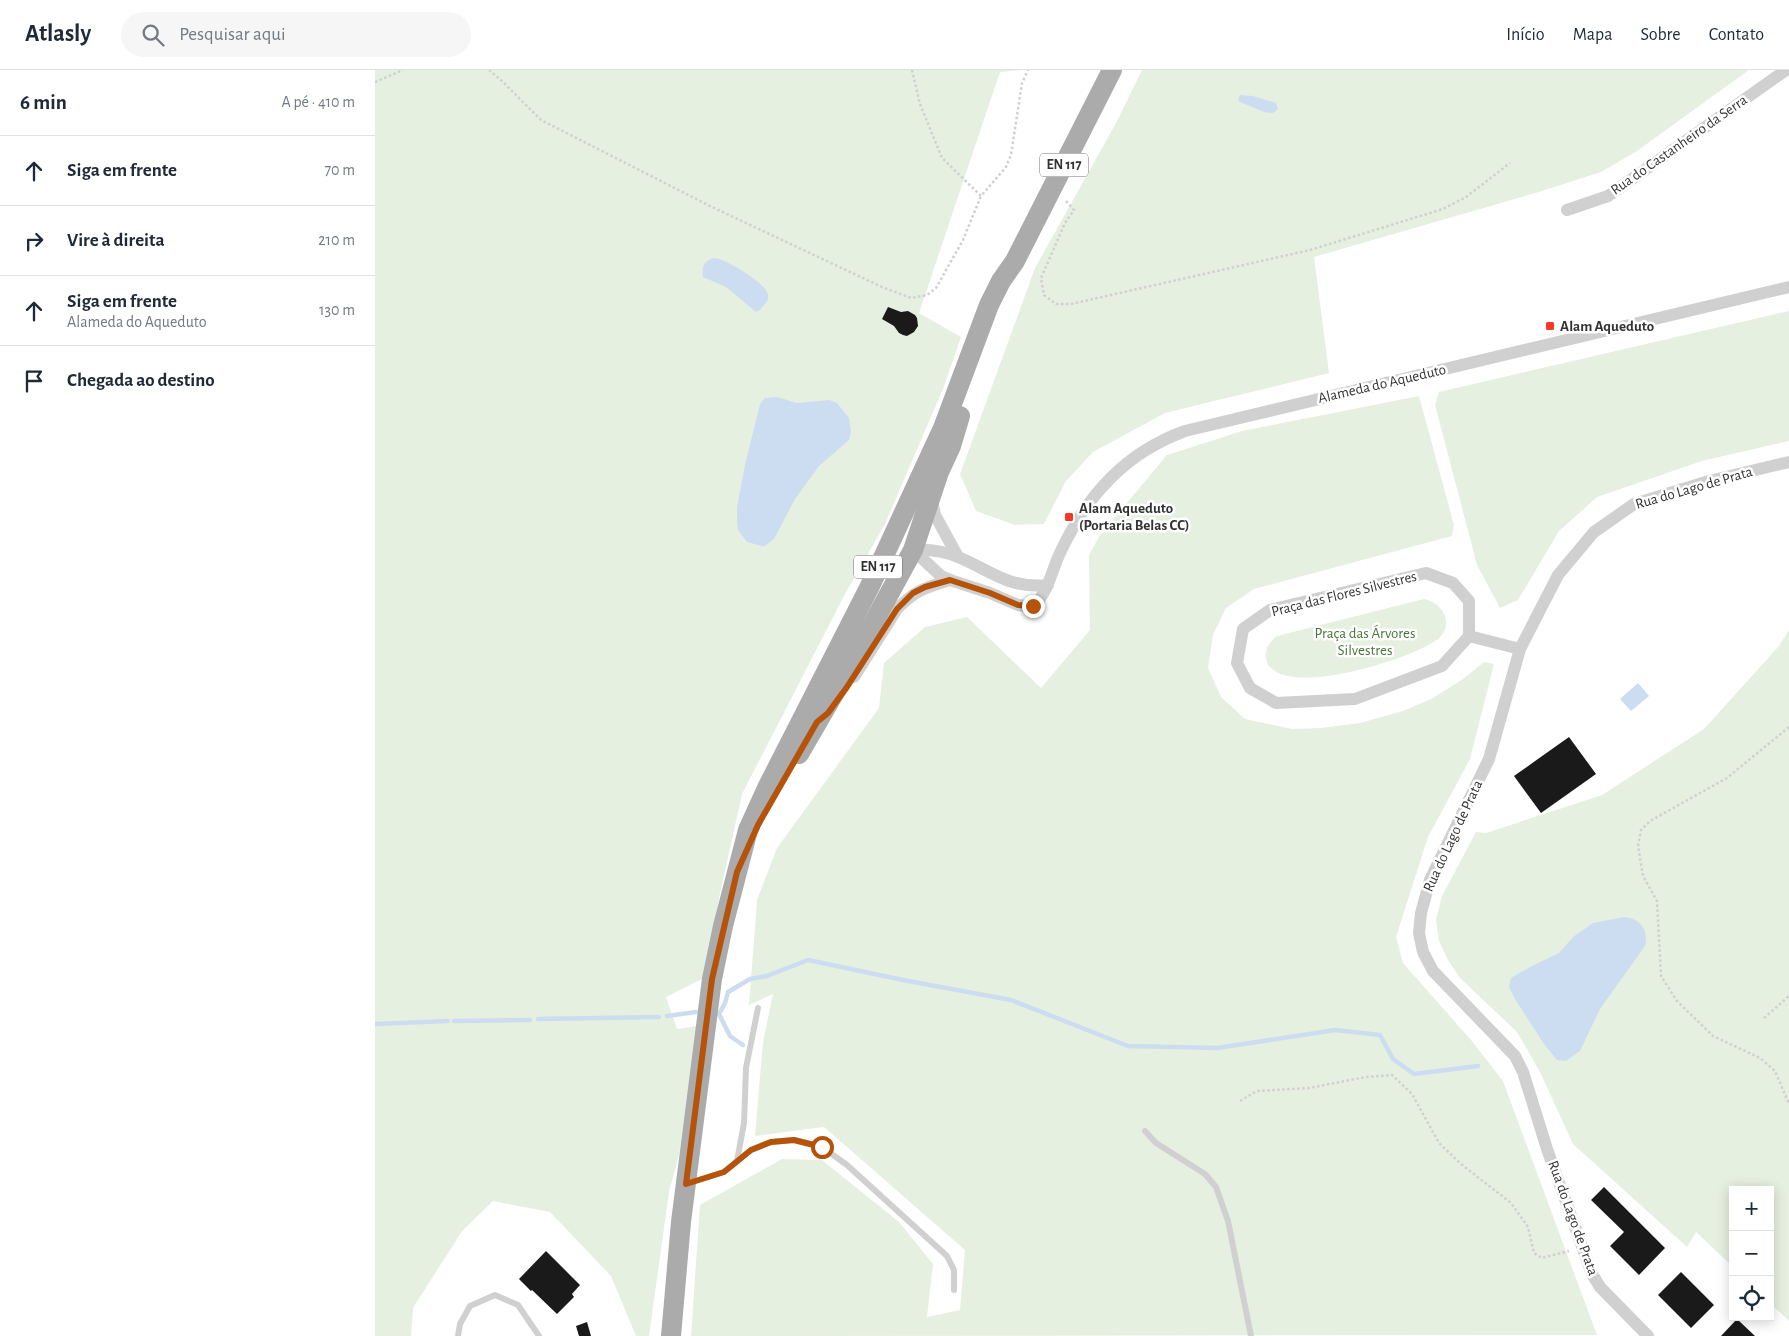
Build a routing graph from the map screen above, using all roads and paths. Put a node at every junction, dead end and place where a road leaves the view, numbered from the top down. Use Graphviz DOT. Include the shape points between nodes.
graph roads {
  1 [pos="403,70"];
  2 [pos="489,70"];
  3 [pos="913,70"];
  4 [pos="1028,70"];
  5 [pos="1112,70"];
  6 [pos="1786,70"];
  7 [pos="375,82"];
  8 [pos="1510,163"];
  9 [pos="1053,187"];
  10 [pos="981,196"];
  11 [pos="1567,210"];
  12 [pos="1015,261"];
  13 [pos="1789,287"];
  14 [pos="943,428"];
  15 [pos="1789,462"];
  16 [pos="931,498"];
  17 [pos="913,550"];
  18 [pos="958,557"];
  19 [pos="877,570"];
  20 [pos="950,580"];
  21 [pos="1048,585"];
  22 [pos="1469,636"];
  23 [pos="1520,649"];
  24 [pos="817,722"];
  25 [pos="1789,727"];
  26 [pos="737,872"];
  27 [pos="1789,996"];
  28 [pos="758,1008"];
  29 [pos="1764,1018"];
  30 [pos="1240,1101"];
  31 [pos="1789,1104"];
  32 [pos="1145,1131"];
  33 [pos="737,1161"];
  34 [pos="686,1184"];
  35 [pos="1583,1248"];
  36 [pos="954,1290"];
  37 [pos="458,1336"];
  38 [pos="539,1336"];
  39 [pos="671,1336"];
  40 [pos="1251,1336"];
  41 [pos="1648,1336"];
  1 -- 7 [label="path"];
  2 -- 10 [label="path" via="541,120 711,206 911,298 927,295 936,288 963,240"];
  3 -- 10 [label="path" via="920,104 942,158"];
  4 -- 10 [label="path" via="1011,155 1006,167"];
  5 -- 9 [label="main road, EN 117"];
  6 -- 11 [label="street, Rua do Castanheiro da Serra" via="1608,196"];
  8 -- 9 [label="path" via="1466,197 1443,209 1310,250 1071,304 1056,304 1044,295 1041,278 1074,210"];
  9 -- 12 [label="main road, EN 117"];
  12 -- 14 [label="main road, EN 117" via="989,305"];
  12 -- 16 [label="main road, EN 117"];
  13 -- 21 [label="street, Alameda do Aqueduto" via="1194,428 1162,439 1114,473 1091,500 1068,535"];
  14 -- 17 [label="main road" via="916,509"];
  14 -- 19 [label="main road, EN 117"];
  15 -- 23 [label="street, Rua do Lago de Prata" via="1709,481 1634,504 1595,532 1558,575"];
  16 -- 17 [label="main road, EN 117"];
  16 -- 18 [label="street" via="935,515"];
  17 -- 18 [label="street" via="931,549"];
  17 -- 19 [label="main road"];
  17 -- 20 [label="street, Alameda do Aqueduto" via="941,576"];
  17 -- 24 [label="main road, EN 117"];
  18 -- 21 [label="street" via="1015,584 1031,587"];
  19 -- 26 [label="main road, EN 117" via="768,786 748,830"];
  20 -- 21 [label="street, Alameda do Aqueduto" via="1018,605 1033,606"];
  20 -- 24 [label="street" via="913,593 897,609 847,687"];
  22 -- 22 [label="street, Praça das Flores Silvestres" via="1442,666 1355,699 1276,702 1250,688 1237,663 1243,629 1270,610 1426,573 1453,583 1469,601"];
  22 -- 23 [label="street"];
  23 -- 35 [label="street, Rua do Lago de Prata" via="1489,759 1430,880 1419,933 1423,952 1433,971 1515,1056"];
  24 -- 26 [label="main road, EN 117" via="758,825"];
  25 -- 31 [label="path" via="1727,778 1650,821 1641,830 1638,846 1643,876 1657,901 1661,976 1677,1001 1713,1036 1761,1058 1775,1071"];
  26 -- 34 [label="main road, EN 117" via="712,979"];
  27 -- 29 [label="path"];
  28 -- 33 [label="lane" via="746,1068 744,1123"];
  30 -- 35 [label="path" via="1257,1091 1309,1088 1392,1075 1412,1094 1439,1143 1511,1203 1528,1227 1534,1253 1542,1258"];
  32 -- 40 [label="lane" via="1156,1143 1205,1174 1216,1186 1228,1221"];
  33 -- 34 [label="lane" via="724,1172"];
  33 -- 36 [label="lane" via="751,1150 771,1142 794,1140 822,1147 847,1165 947,1256 954,1270"];
  34 -- 39 [label="main road, EN 117"];
  35 -- 41 [label="street, Rua do Lago de Prata" via="1600,1288"];
  37 -- 38 [label="lane" via="460,1324 470,1306 495,1295 518,1305"];
}
